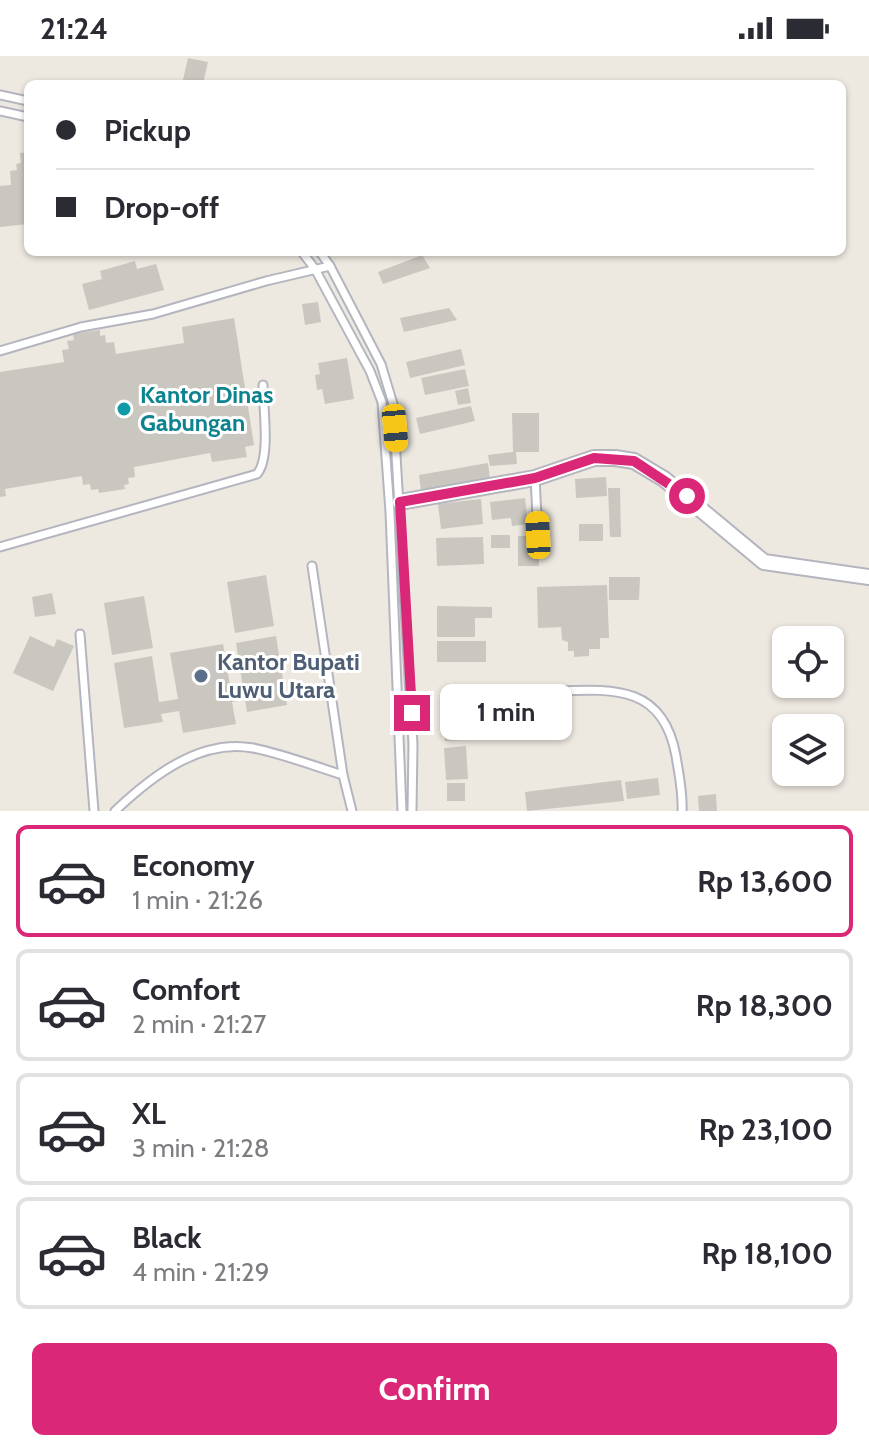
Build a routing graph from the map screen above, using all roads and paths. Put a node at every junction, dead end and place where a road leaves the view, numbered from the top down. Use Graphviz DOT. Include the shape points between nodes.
graph roads {
  1 [pos="0,95"];
  2 [pos="24,100"];
  3 [pos="0,111"];
  4 [pos="24,116"];
  5 [pos="305,256"];
  6 [pos="323,256"];
  7 [pos="330,266"];
  8 [pos="315,269"];
  9 [pos="0,351"];
  10 [pos="263,385"];
  11 [pos="535,478"];
  12 [pos="400,502"];
  13 [pos="538,535"];
  14 [pos="0,547"];
  15 [pos="312,566"];
  16 [pos="869,577"];
  17 [pos="80,634"];
  18 [pos="454,694"];
  19 [pos="343,775"];
  20 [pos="94,811"];
  21 [pos="115,811"];
  22 [pos="352,811"];
  23 [pos="402,811"];
  24 [pos="412,811"];
  25 [pos="682,811"];
  1 -- 2 [label="lane"];
  3 -- 4 [label="lane"];
  5 -- 8 [label="lane"];
  6 -- 7 [label="lane"];
  7 -- 8 [label="lane"];
  7 -- 12 [label="lane" via="381,364 393,404"];
  8 -- 9 [label="lane"];
  8 -- 23 [label="lane" via="382,402"];
  10 -- 14 [label="lane" via="265,454 257,474"];
  11 -- 12 [label="street"];
  11 -- 13 [label="lane"];
  11 -- 16 [label="street" via="594,458 634,461 687,496 764,562"];
  12 -- 24 [label="lane"];
  15 -- 19 [label="lane"];
  17 -- 20 [label="lane"];
  18 -- 25 [label="lane" via="609,689 636,696 660,712 672,736"];
  19 -- 21 [label="lane" via="237,746 189,756"];
  19 -- 22 [label="lane"];
}
